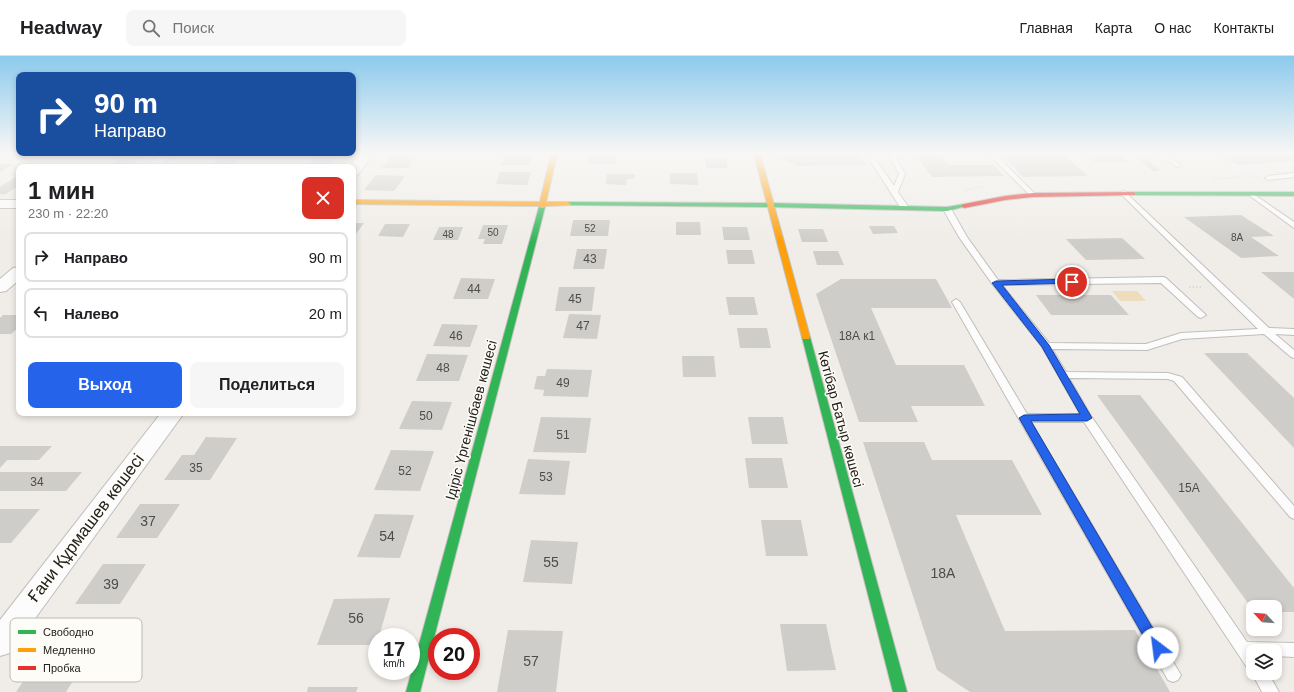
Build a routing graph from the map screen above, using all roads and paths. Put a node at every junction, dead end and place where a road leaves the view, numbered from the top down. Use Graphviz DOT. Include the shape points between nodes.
graph roads {
  1 [pos="547,184"];
  2 [pos="764,184"];
  3 [pos="888,184"];
  4 [pos="898,184"];
  5 [pos="1021,184"];
  6 [pos="894,193"];
  7 [pos="1123,194"];
  8 [pos="1294,194"];
  9 [pos="1033,195"];
  10 [pos="1252,195"];
  11 [pos="356,202"];
  12 [pos="543,203"];
  13 [pos="0,204"];
  14 [pos="16,204"];
  15 [pos="770,205"];
  16 [pos="906,208"];
  17 [pos="947,209"];
  18 [pos="1294,226"];
  19 [pos="16,274"];
  20 [pos="996,283"];
  21 [pos="1219,286"];
  22 [pos="0,287"];
  23 [pos="1170,287"];
  24 [pos="956,302"];
  25 [pos="1201,315"];
  26 [pos="1266,331"];
  27 [pos="1294,332"];
  28 [pos="1046,346"];
  29 [pos="1294,354"];
  30 [pos="1063,375"];
  31 [pos="171,416"];
  32 [pos="1024,418"];
  33 [pos="1087,418"];
  34 [pos="1294,514"];
  35 [pos="19,618"];
  36 [pos="10,630"];
  37 [pos="0,643"];
  38 [pos="1244,649"];
  39 [pos="1294,650"];
  40 [pos="1246,652"];
  41 [pos="1173,675"];
  42 [pos="1263,680"];
  43 [pos="413,692"];
  44 [pos="900,692"];
  45 [pos="1270,692"];
  1 -- 12 [label="street, Ідіріс Үргенішбаев көшесі"];
  2 -- 15 [label="street, Көтібар Батыр көшесі"];
  3 -- 6 [label="lane"];
  4 -- 6 [label="lane"];
  5 -- 9 [label="lane"];
  6 -- 16 [label="lane"];
  7 -- 9 [label="street"];
  7 -- 10 [label="street"];
  7 -- 21 [label="lane"];
  8 -- 10 [label="street"];
  9 -- 17 [label="street"];
  10 -- 18 [label="lane"];
  11 -- 12 [label="street"];
  12 -- 15 [label="street"];
  12 -- 43 [label="street, Ідіріс Үргенішбаев көшесі"];
  13 -- 14 [label="street"];
  15 -- 16 [label="street"];
  15 -- 44 [label="street, Көтібар Батыр көшесі"];
  16 -- 17 [label="street"];
  17 -- 20 [label="lane" via="963,237"];
  19 -- 22 [label="street"];
  20 -- 23 [label="lane" via="1163,280"];
  20 -- 28 [label="lane"];
  21 -- 23 [label="path"];
  21 -- 26 [label="lane"];
  23 -- 25 [label="lane"];
  24 -- 32 [label="lane"];
  26 -- 27 [label="lane"];
  26 -- 28 [label="lane" via="1181,336 1147,347"];
  26 -- 29 [label="lane"];
  28 -- 30 [label="lane"];
  30 -- 33 [label="lane"];
  30 -- 34 [label="lane" via="1168,376 1178,379"];
  31 -- 35 [label="street, Ғани Құрмашев көшесі"];
  32 -- 33 [label="lane"];
  32 -- 41 [label="lane"];
  33 -- 38 [label="lane"];
  36 -- 37 [label="street, Ғани Құрмашев көшесі"];
  38 -- 39 [label="lane"];
  38 -- 40 [label="lane"];
  42 -- 45 [label="lane"];
}
